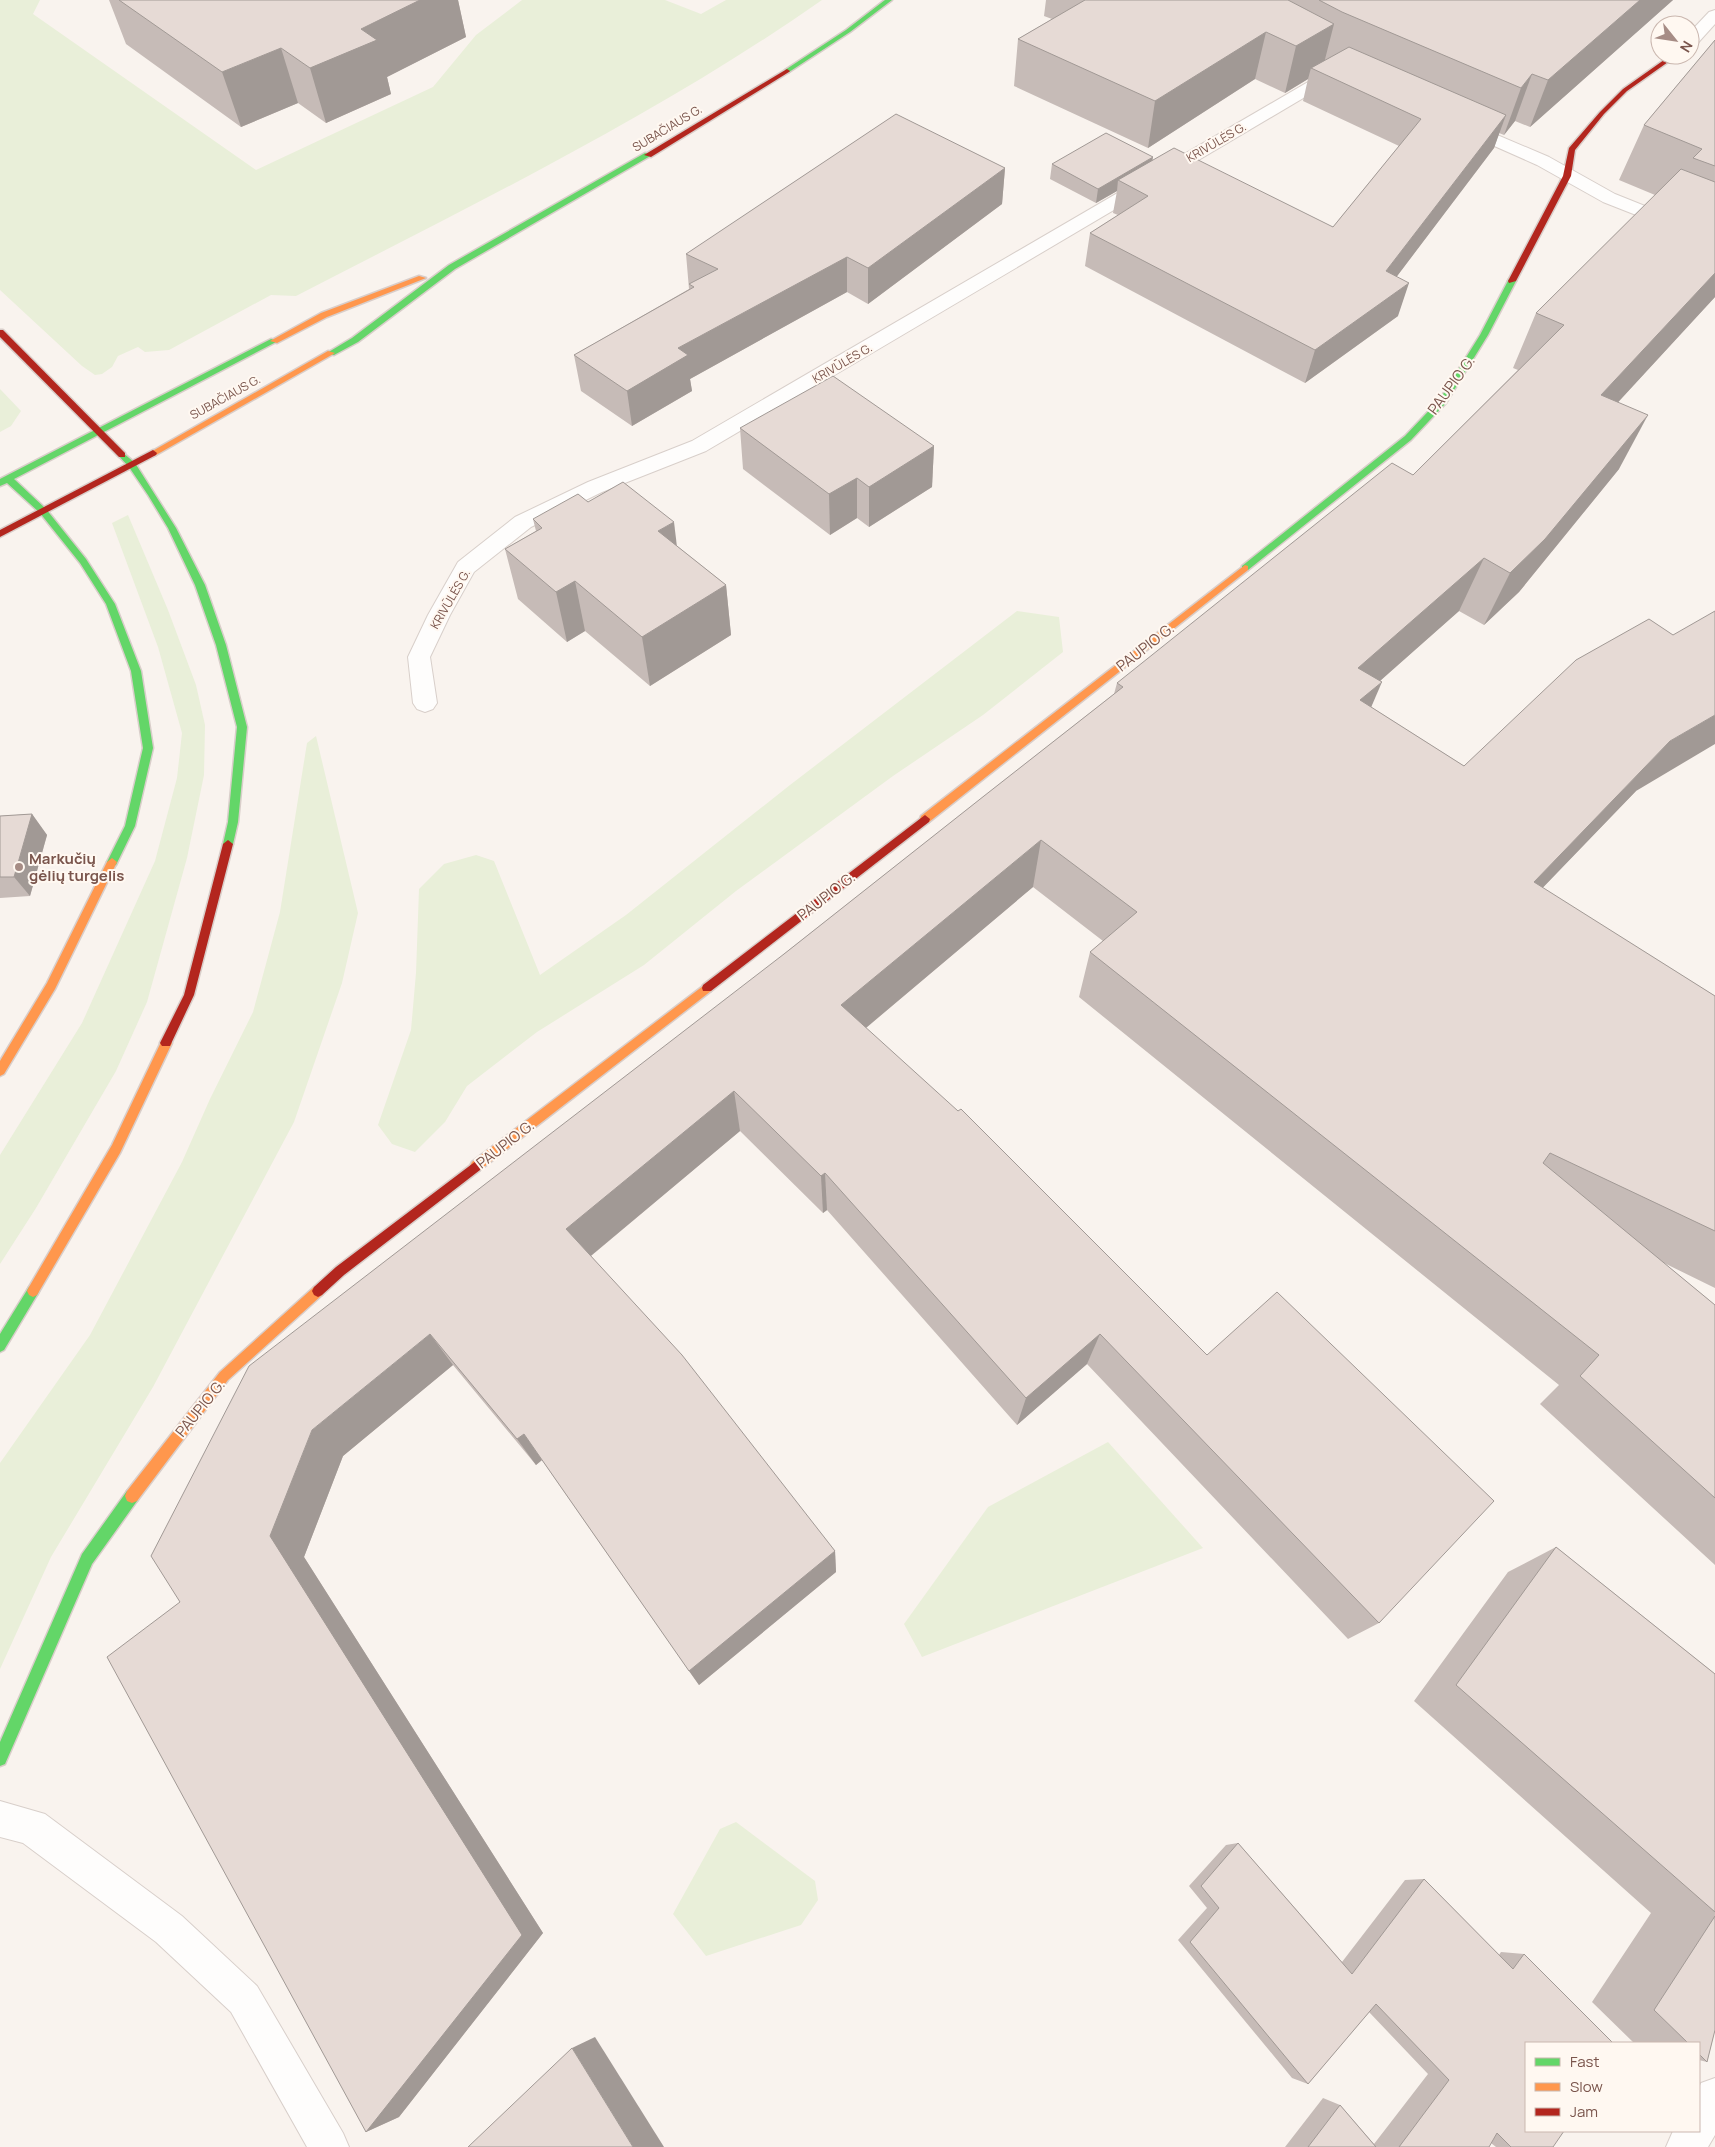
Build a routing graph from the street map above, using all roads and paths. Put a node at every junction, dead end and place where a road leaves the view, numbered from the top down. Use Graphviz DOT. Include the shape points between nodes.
graph roads {
  1 [pos="889,0"];
  2 [pos="1715,14"];
  3 [pos="1700,31"];
  4 [pos="1661,65"];
  5 [pos="1339,71"];
  6 [pos="1446,118"];
  7 [pos="1568,176"];
  8 [pos="1715,241"];
  9 [pos="452,267"];
  10 [pos="0,332"];
  11 [pos="99,433"];
  12 [pos="132,465"];
  13 [pos="4,481"];
  14 [pos="43,511"];
  15 [pos="0,534"];
  16 [pos="425,703"];
  17 [pos="0,1071"];
  18 [pos="0,1346"];
  19 [pos="0,1759"];
  20 [pos="0,1819"];
  21 [pos="1715,2097"];
  22 [pos="1700,2123"];
  23 [pos="1694,2132"];
  24 [pos="329,2147"];
  25 [pos="1686,2147"];
  1 -- 9 [label="main road, SUBAČIAUS G." via="756,91"];
  2 -- 3 [label="street"];
  4 -- 7 [label="main road, PAUPIO G." via="1625,90 1602,113 1572,150"];
  5 -- 16 [label="street, KRIVŪLĖS G." via="699,446 595,487 523,522 466,567 439,615 419,657"];
  6 -- 7 [label="street" via="1543,161"];
  7 -- 8 [label="street" via="1610,198"];
  7 -- 19 [label="main road, PAUPIO G." via="1459,378 1443,401 1408,438 1047,725 340,1271 224,1376 147,1474 87,1559"];
  9 -- 11 [label="main road, SUBAČIAUS G." via="324,315"];
  9 -- 12 [label="main road, SUBAČIAUS G." via="355,340"];
  10 -- 11 [label="main road"];
  11 -- 12 [label="main road"];
  11 -- 13 [label="main road, SUBAČIAUS G."];
  12 -- 14 [label="main road, SUBAČIAUS G."];
  12 -- 18 [label="main road" via="172,528 196,577 221,645 242,727 233,822 189,995 116,1149"];
  13 -- 14 [label="main road"];
  14 -- 15 [label="main road, SUBAČIAUS G."];
  14 -- 17 [label="main road" via="83,561 110,604 136,671 148,748 130,826 50,986"];
  20 -- 24 [label="street" via="32,1827 169,1930 244,1999"];
  21 -- 22 [label="street"];
  23 -- 25 [label="street"];
}
